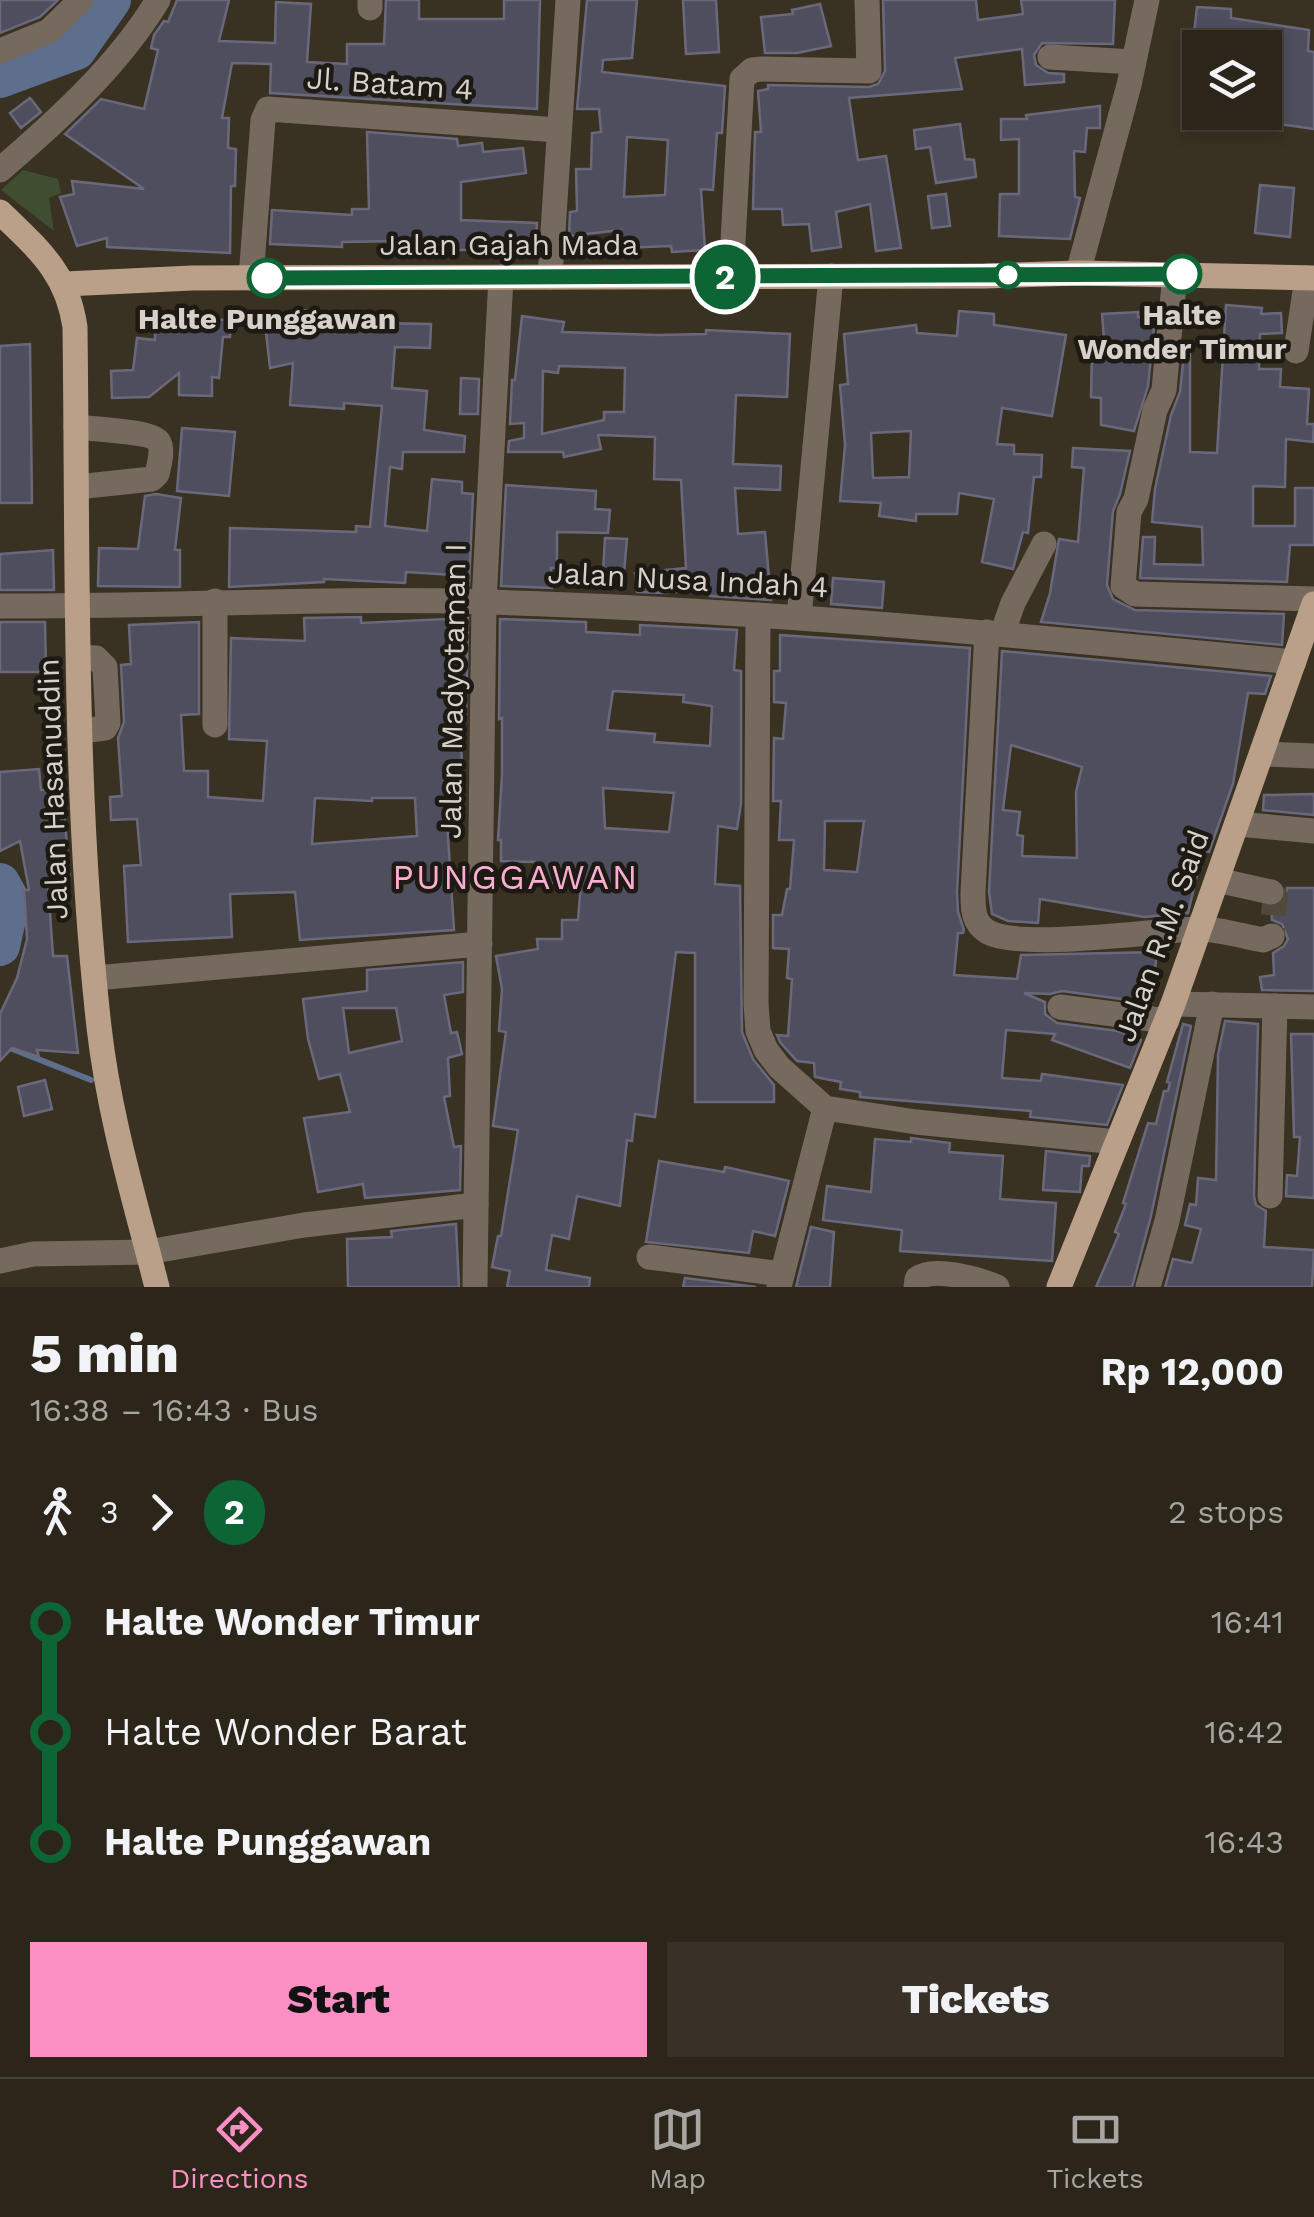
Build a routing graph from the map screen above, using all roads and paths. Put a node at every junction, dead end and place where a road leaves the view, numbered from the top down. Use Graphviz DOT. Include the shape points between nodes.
graph roads {
  1 [pos="81,0"];
  2 [pos="158,0"];
  3 [pos="568,0"];
  4 [pos="867,0"];
  5 [pos="1146,0"];
  6 [pos="0,50"];
  7 [pos="1050,57"];
  8 [pos="1133,62"];
  9 [pos="558,130"];
  10 [pos="0,170"];
  11 [pos="0,212"];
  12 [pos="1078,273"];
  13 [pos="1175,274"];
  14 [pos="731,276"];
  15 [pos="831,276"];
  16 [pos="501,277"];
  17 [pos="550,277"];
  18 [pos="251,278"];
  19 [pos="1310,278"];
  20 [pos="64,284"];
  21 [pos="1296,351"];
  22 [pos="76,427"];
  23 [pos="77,488"];
  24 [pos="1044,544"];
  25 [pos="214,601"];
  26 [pos="1314,601"];
  27 [pos="484,602"];
  28 [pos="0,606"];
  29 [pos="78,606"];
  30 [pos="758,615"];
  31 [pos="799,617"];
  32 [pos="994,633"];
  33 [pos="1294,662"];
  34 [pos="216,725"];
  35 [pos="1263,754"];
  36 [pos="1314,756"];
  37 [pos="1238,824"];
  38 [pos="1314,831"];
  39 [pos="1217,880"];
  40 [pos="1271,892"];
  41 [pos="1200,929"];
  42 [pos="1272,936"];
  43 [pos="480,944"];
  44 [pos="95,978"];
  45 [pos="1212,1004"];
  46 [pos="1060,1006"];
  47 [pos="1275,1006"];
  48 [pos="1314,1007"];
  49 [pos="1170,1013"];
  50 [pos="825,1108"];
  51 [pos="1117,1142"];
  52 [pos="1270,1196"];
  53 [pos="476,1204"];
  54 [pos="148,1252"];
  55 [pos="650,1257"];
  56 [pos="0,1260"];
  57 [pos="780,1280"];
  58 [pos="157,1287"];
  59 [pos="475,1287"];
  60 [pos="916,1287"];
  61 [pos="997,1287"];
  62 [pos="1059,1287"];
  63 [pos="1148,1287"];
  1 -- 6 [label="street" via="49,31"];
  2 -- 10 [label="street" via="108,68"];
  3 -- 9 [label="street"];
  4 -- 14 [label="street" via="868,71 762,69 742,79"];
  5 -- 8 [label="street"];
  7 -- 8 [label="street"];
  8 -- 12 [label="street"];
  9 -- 17 [label="street"];
  9 -- 18 [label="street, Jl. Batam 4" via="268,109"];
  11 -- 20 [label="main road"];
  12 -- 13 [label="main road, Jalan Gajah Mada"];
  12 -- 15 [label="main road, Jalan Gajah Mada"];
  13 -- 19 [label="main road, Jalan Gajah Mada"];
  13 -- 26 [label="street" via="1164,390 1129,512 1123,586 1135,594"];
  14 -- 15 [label="main road, Jalan Gajah Mada"];
  14 -- 17 [label="main road, Jalan Gajah Mada"];
  15 -- 31 [label="street"];
  16 -- 17 [label="main road, Jalan Gajah Mada"];
  16 -- 18 [label="main road, Jalan Gajah Mada"];
  16 -- 27 [label="street, Jalan Madyotaman I"];
  18 -- 20 [label="main road, Jalan Gajah Mada"];
  19 -- 21 [label="street"];
  20 -- 22 [label="main road, Jalan Hasanuddin" via="75,327"];
  22 -- 23 [label="main road, Jalan Hasanuddin"];
  22 -- 23 [label="street" via="146,435 160,446 152,478"];
  23 -- 29 [label="main road, Jalan Hasanuddin"];
  24 -- 32 [label="street"];
  25 -- 27 [label="street, Jalan Nusa Indah 4"];
  25 -- 29 [label="street, Jalan Nusa Indah 4"];
  25 -- 34 [label="street"];
  26 -- 33 [label="main road, Jalan R.M. Said"];
  27 -- 30 [label="street, Jalan Nusa Indah 4"];
  27 -- 43 [label="street, Jalan Madyotaman I"];
  28 -- 29 [label="street, Jalan Nusa Indah 4"];
  29 -- 44 [label="main road, Jalan Hasanuddin"];
  30 -- 31 [label="street, Jalan Nusa Indah 4"];
  30 -- 50 [label="street" via="758,1030 779,1068"];
  31 -- 32 [label="street, Jalan Nusa Indah 4"];
  32 -- 33 [label="street, Jalan Nusa Indah 4"];
  32 -- 41 [label="street" via="973,892 978,923 1014,938"];
  33 -- 35 [label="main road, Jalan R.M. Said"];
  35 -- 36 [label="street"];
  35 -- 37 [label="main road, Jalan R.M. Said"];
  37 -- 38 [label="street"];
  37 -- 39 [label="main road, Jalan R.M. Said"];
  39 -- 40 [label="street"];
  39 -- 41 [label="main road, Jalan R.M. Said"];
  41 -- 42 [label="street"];
  41 -- 49 [label="main road, Jalan R.M. Said"];
  43 -- 44 [label="street"];
  43 -- 53 [label="street, Jalan Madyotaman I"];
  44 -- 54 [label="main road, Jalan Hasanuddin" via="119,1145"];
  45 -- 47 [label="street"];
  45 -- 49 [label="street"];
  45 -- 63 [label="street"];
  46 -- 49 [label="street"];
  47 -- 48 [label="street"];
  47 -- 52 [label="street"];
  49 -- 51 [label="main road, Jalan R.M. Said"];
  50 -- 51 [label="street"];
  50 -- 57 [label="street"];
  51 -- 62 [label="main road, Jalan R.M. Said"];
  53 -- 54 [label="street"];
  53 -- 59 [label="street, Jalan Madyotaman I"];
  54 -- 56 [label="street"];
  54 -- 58 [label="main road, Jalan Hasanuddin"];
  55 -- 57 [label="street"];
  60 -- 61 [label="street" via="928,1273"];
}
